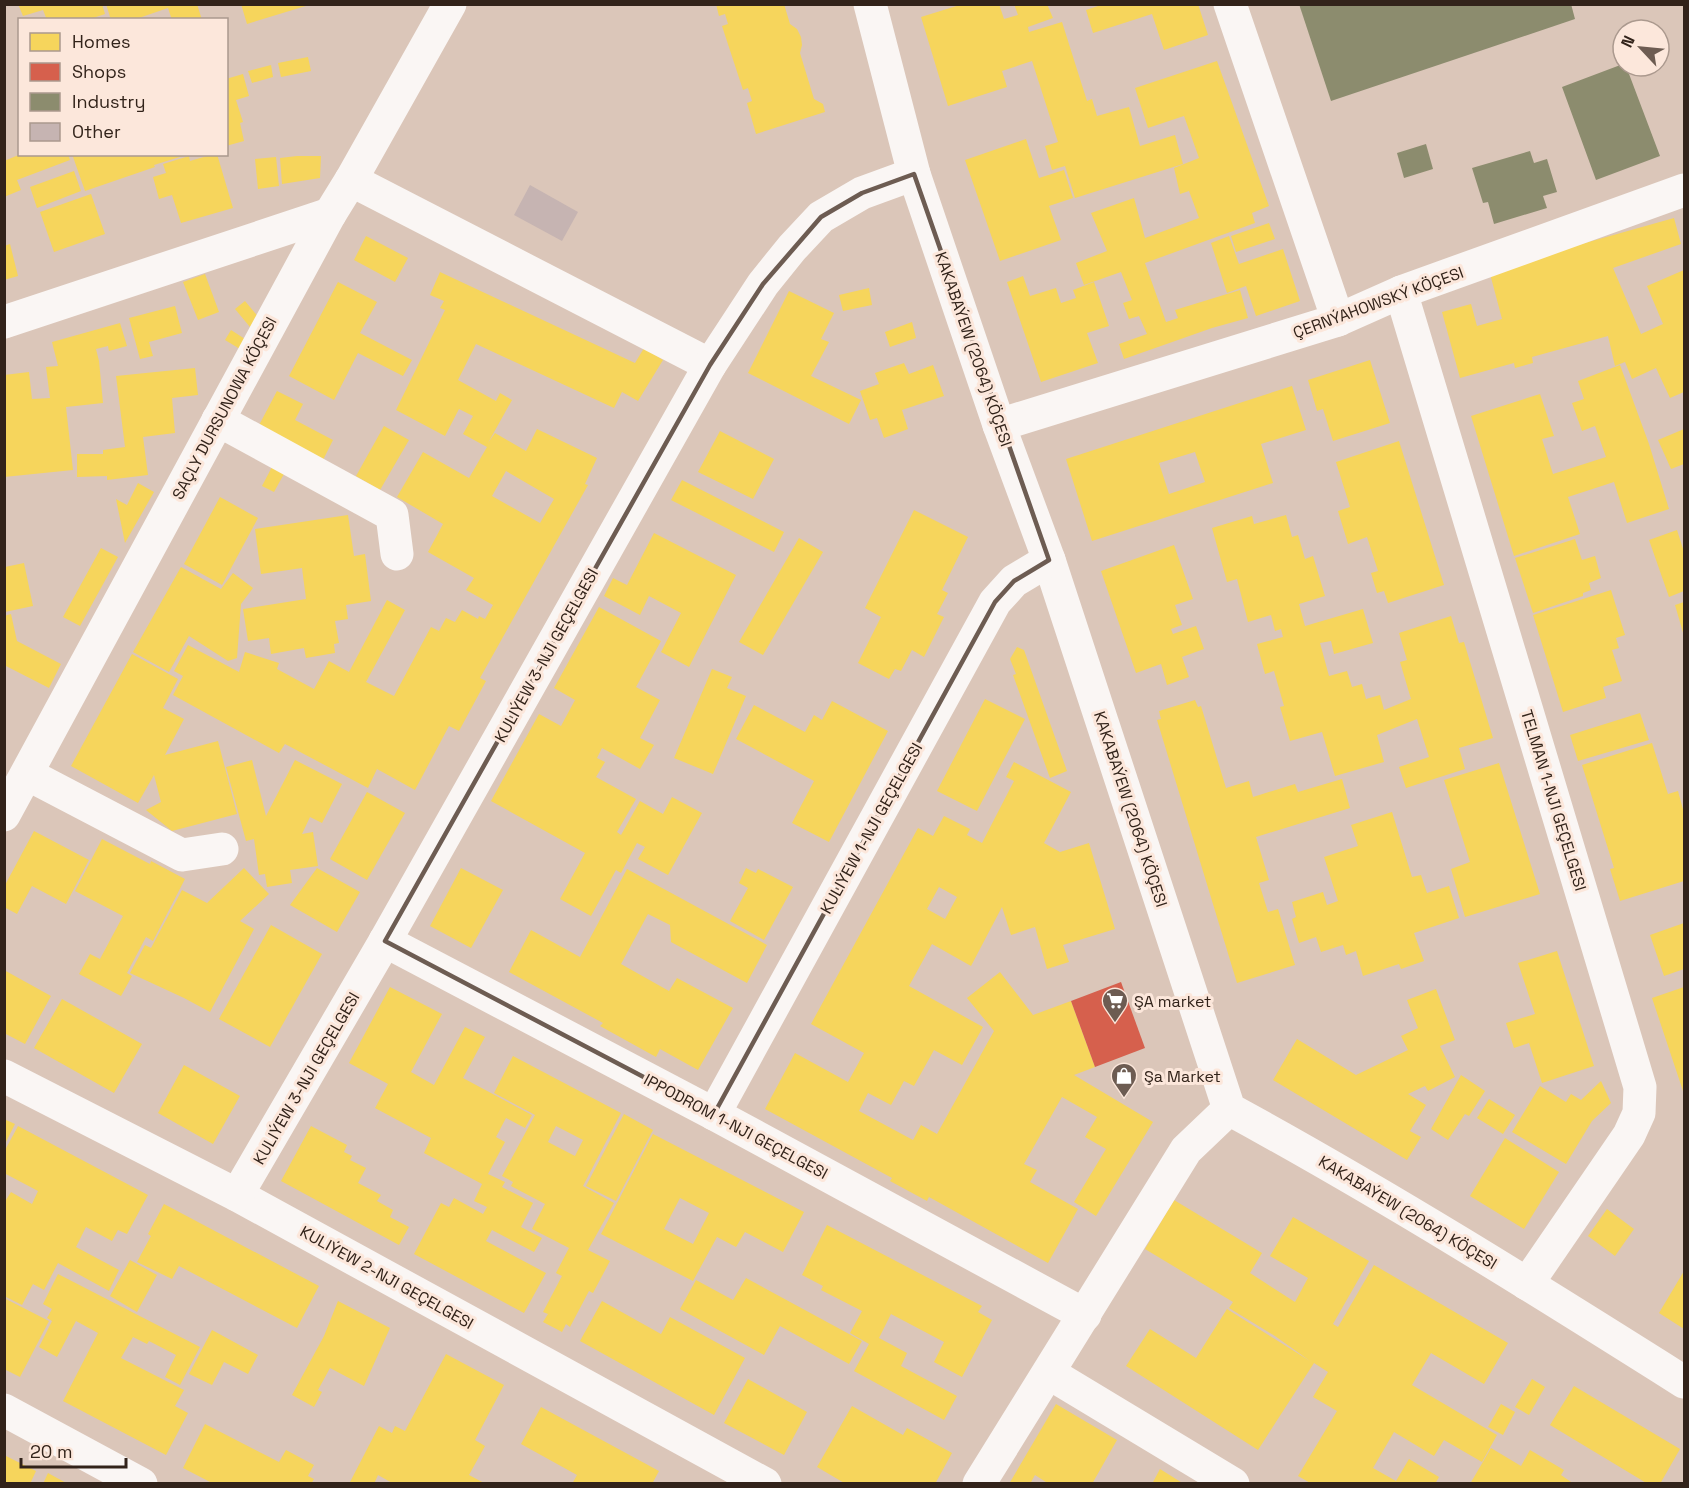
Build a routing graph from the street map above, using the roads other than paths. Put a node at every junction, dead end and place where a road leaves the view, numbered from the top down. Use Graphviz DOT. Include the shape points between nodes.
graph roads {
  1 [pos="450,4"];
  2 [pos="870,4"];
  3 [pos="1230,4"];
  4 [pos="914,174"];
  5 [pos="351,180"];
  6 [pos="1684,190"];
  7 [pos="330,214"];
  8 [pos="1401,292"];
  9 [pos="1338,320"];
  10 [pos="4,322"];
  11 [pos="710,365"];
  12 [pos="218,420"];
  13 [pos="999,425"];
  14 [pos="397,554"];
  15 [pos="1049,560"];
  16 [pos="27,774"];
  17 [pos="4,815"];
  18 [pos="222,849"];
  19 [pos="385,941"];
  20 [pos="4,1076"];
  21 [pos="1229,1109"];
  22 [pos="714,1114"];
  23 [pos="237,1195"];
  24 [pos="1527,1284"];
  25 [pos="1085,1315"];
  26 [pos="1049,1373"];
  27 [pos="1684,1382"];
  28 [pos="4,1410"];
  29 [pos="141,1484"];
  30 [pos="765,1484"];
  31 [pos="979,1484"];
  32 [pos="1233,1484"];
  1 -- 5 [label="street, SAÇLY DURSUNOWA KÖÇESI"];
  2 -- 4 [label="street, KAKABAÝEW (2064) KÖÇESI"];
  3 -- 9 [label="street"];
  4 -- 11 [label="street, KULIÝEW 3-NJI GEÇELGESI" via="862,193 821,217 762,284"];
  4 -- 13 [label="street, KAKABAÝEW (2064) KÖÇESI"];
  5 -- 7 [label="street, SAÇLY DURSUNOWA KÖÇESI"];
  5 -- 11 [label="street"];
  6 -- 8 [label="street, ÇERNÝAHOWSKÝ KÖÇESI"];
  7 -- 10 [label="street"];
  7 -- 12 [label="street, SAÇLY DURSUNOWA KÖÇESI"];
  8 -- 9 [label="street, ÇERNÝAHOWSKÝ KÖÇESI"];
  8 -- 24 [label="street, TELMAN 1-NJI GEÇELGESI" via="1640,1087 1639,1113 1629,1135"];
  9 -- 13 [label="street, ÇERNÝAHOWSKÝ KÖÇESI"];
  11 -- 19 [label="street, KULIÝEW 3-NJI GEÇELGESI"];
  12 -- 14 [label="street" via="392,515"];
  12 -- 16 [label="street, SAÇLY DURSUNOWA KÖÇESI"];
  13 -- 15 [label="street, KAKABAÝEW (2064) KÖÇESI"];
  15 -- 21 [label="street, KAKABAÝEW (2064) KÖÇESI"];
  15 -- 22 [label="street, KULIÝEW 1-NJI GEÇELGESI" via="1014,581 995,603"];
  16 -- 17 [label="street, SAÇLY DURSUNOWA KÖÇESI"];
  16 -- 18 [label="street" via="182,855"];
  19 -- 22 [label="street, IPPODROM 1-NJI GEÇELGESI"];
  19 -- 23 [label="street, KULIÝEW 3-NJI GEÇELGESI"];
  20 -- 23 [label="street, KULIÝEW 2-NJI GEÇELGESI"];
  21 -- 24 [label="street, KAKABAÝEW (2064) KÖÇESI"];
  21 -- 25 [label="street" via="1186,1150"];
  22 -- 25 [label="street, IPPODROM 1-NJI GEÇELGESI"];
  23 -- 30 [label="street, KULIÝEW 2-NJI GEÇELGESI"];
  24 -- 27 [label="street, KAKABAÝEW (2064) KÖÇESI"];
  25 -- 26 [label="street"];
  26 -- 31 [label="street"];
  26 -- 32 [label="street"];
  28 -- 29 [label="street"];
}
